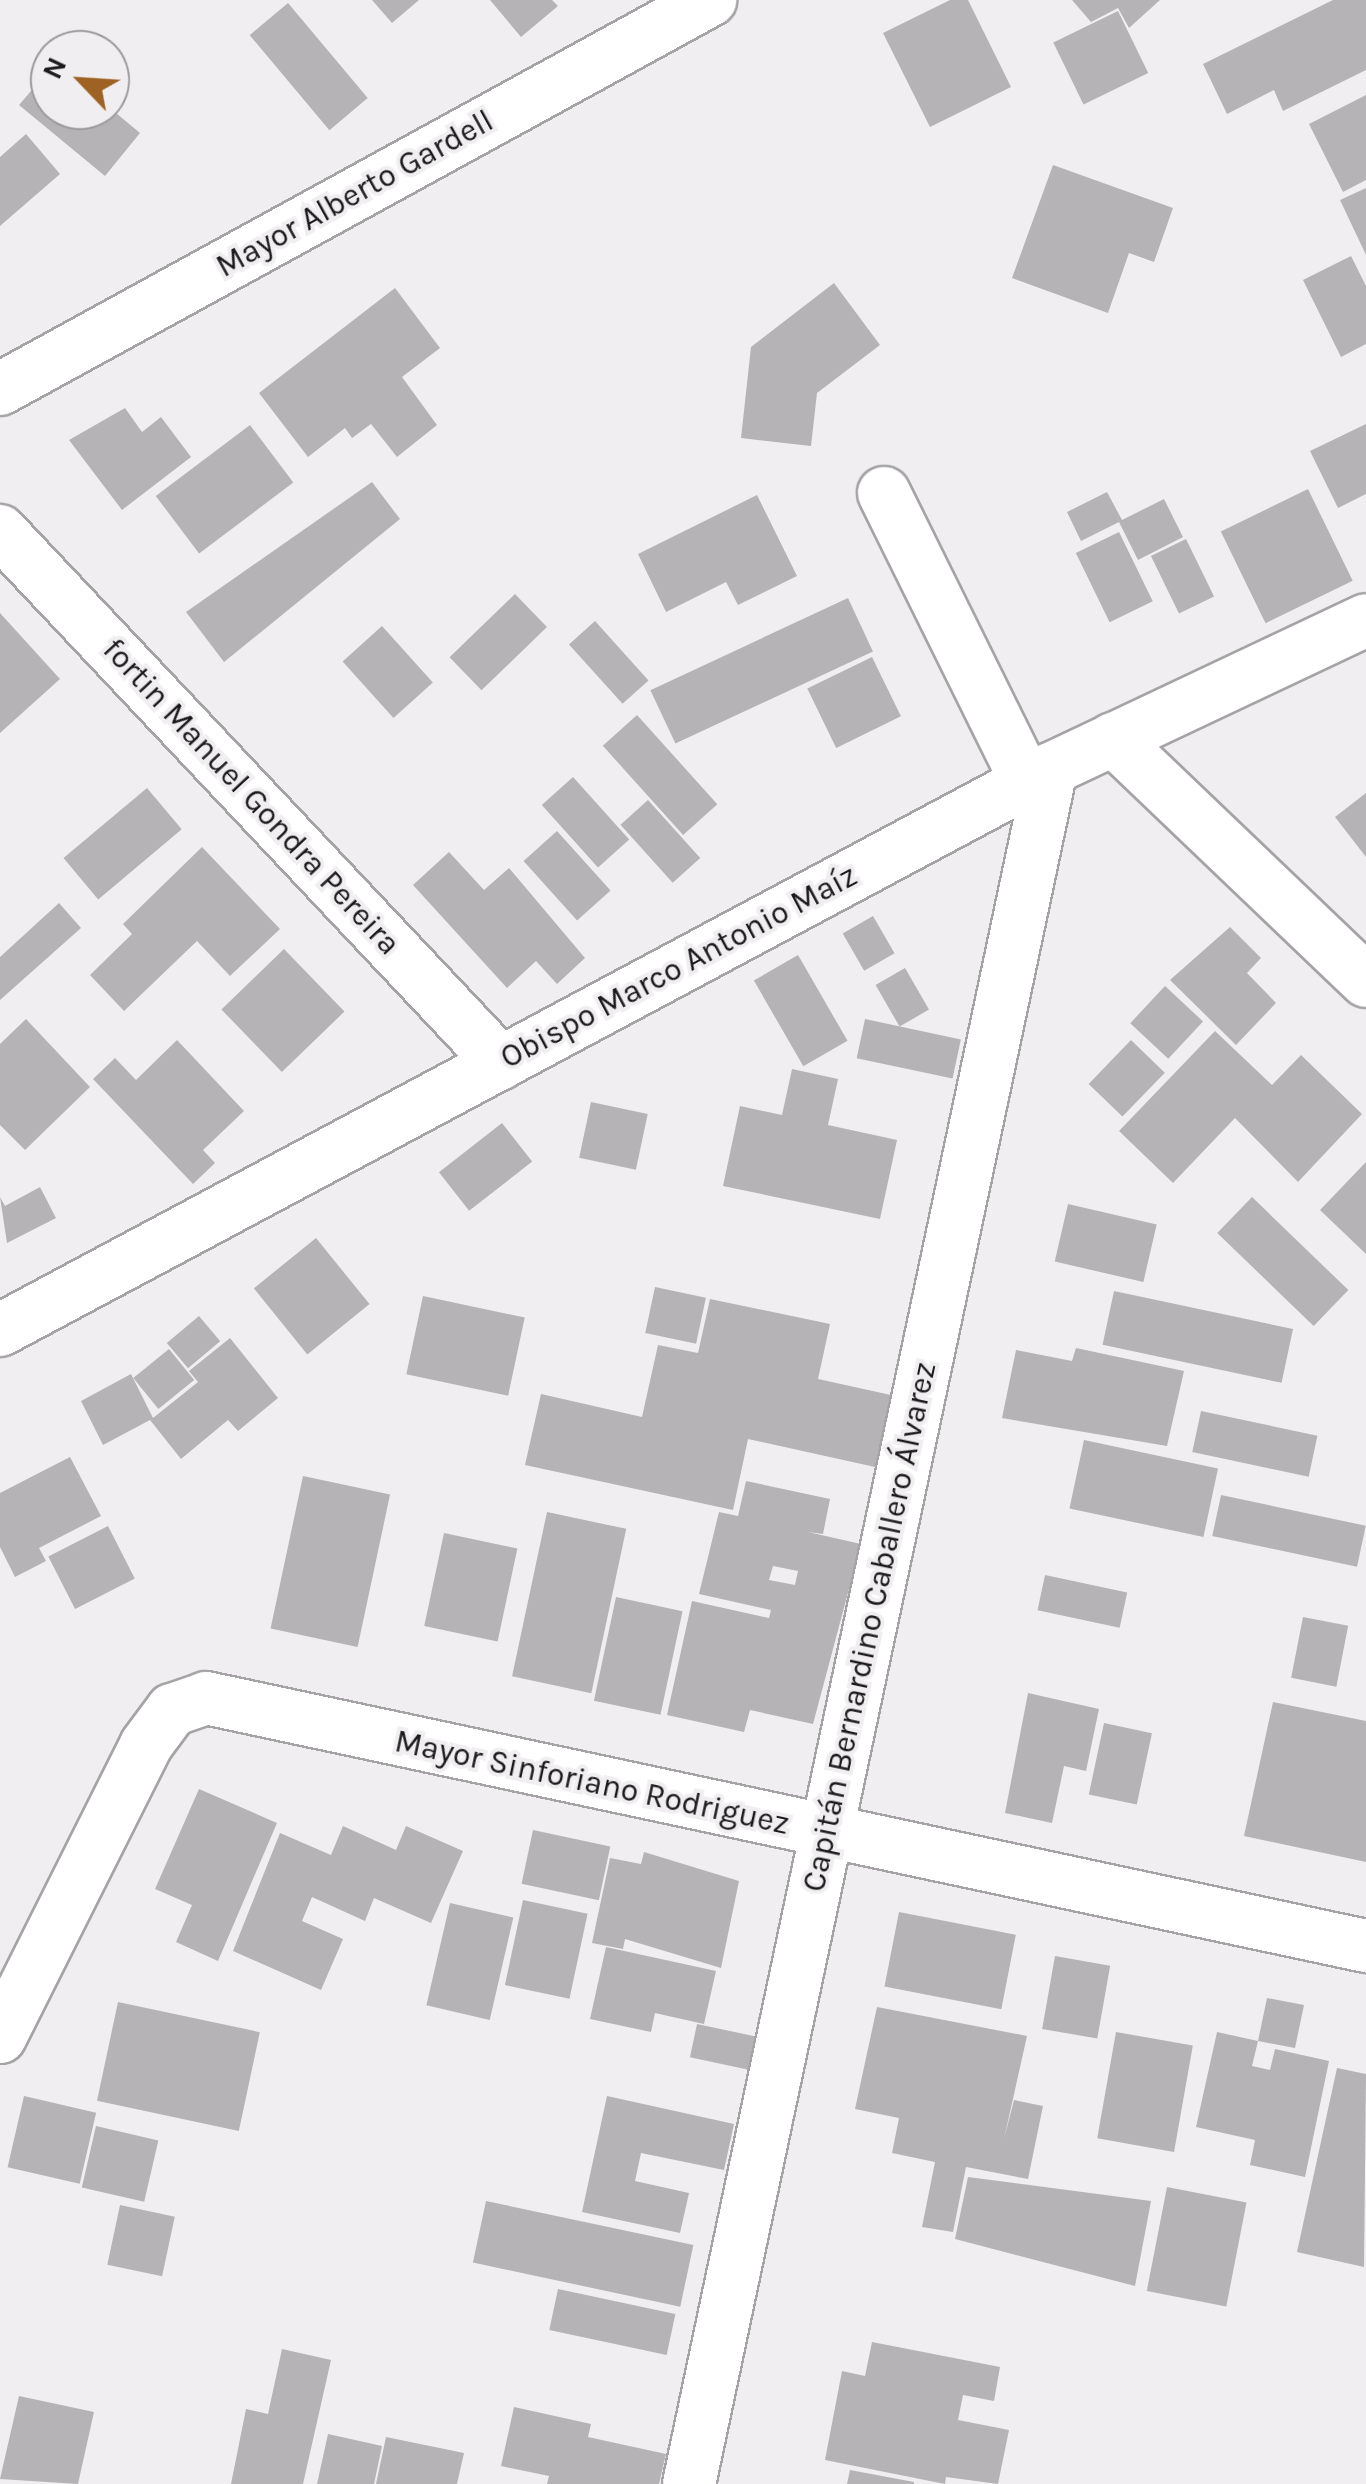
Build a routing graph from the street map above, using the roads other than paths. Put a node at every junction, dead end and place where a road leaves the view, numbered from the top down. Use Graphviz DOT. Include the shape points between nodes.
graph roads {
  1 [pos="710,0"];
  2 [pos="0,389"];
  3 [pos="884,493"];
  4 [pos="0,531"];
  5 [pos="1366,620"];
  6 [pos="1113,739"];
  7 [pos="1039,775"];
  8 [pos="1366,982"];
  9 [pos="501,1062"];
  10 [pos="0,1330"];
  11 [pos="826,1834"];
  12 [pos="1366,1946"];
  13 [pos="0,2037"];
  14 [pos="689,2484"];
  1 -- 2 [label="street, Mayor Alberto Gardell"];
  3 -- 7 [label="street"];
  4 -- 9 [label="street, fortin Manuel Gondra Pereira"];
  5 -- 6 [label="street, Obispo Marco Antonio Maíz"];
  6 -- 7 [label="street, Obispo Marco Antonio Maíz"];
  6 -- 8 [label="street"];
  7 -- 9 [label="street, Obispo Marco Antonio Maíz"];
  7 -- 11 [label="street, Capitán Bernardino Caballero Álvarez"];
  9 -- 10 [label="street, Obispo Marco Antonio Maíz"];
  11 -- 12 [label="street, Mayor Sinforiano Rodriguez"];
  11 -- 13 [label="street, Mayor Sinforiano Rodriguez" via="206,1698 172,1710"];
  11 -- 14 [label="street, Capitán Bernardino Caballero Álvarez"];
}
